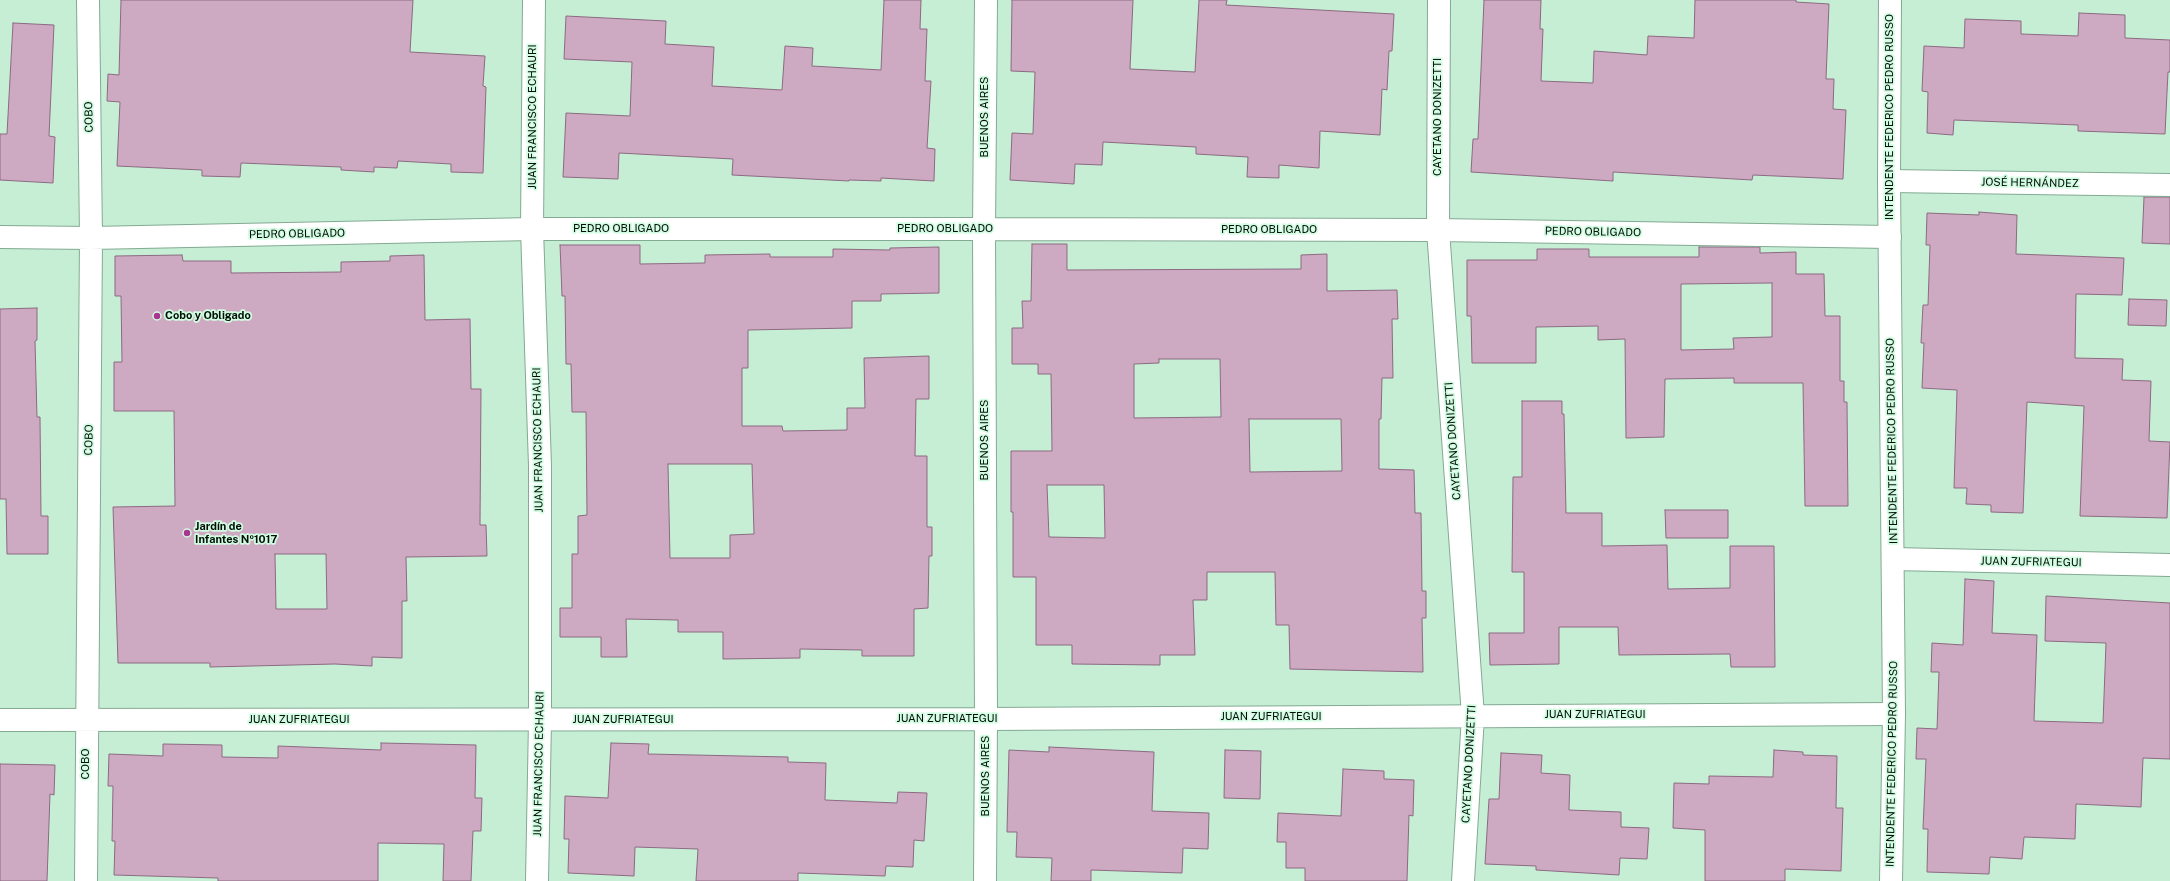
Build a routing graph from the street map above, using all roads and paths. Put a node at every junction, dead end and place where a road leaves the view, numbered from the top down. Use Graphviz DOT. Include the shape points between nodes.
graph roads {
  1 [pos="88,0"];
  2 [pos="534,0"];
  3 [pos="986,0"];
  4 [pos="1439,0"];
  5 [pos="1890,0"];
  6 [pos="1889,181"];
  7 [pos="2170,185"];
  8 [pos="984,228"];
  9 [pos="532,229"];
  10 [pos="1438,230"];
  11 [pos="1890,236"];
  12 [pos="0,237"];
  13 [pos="91,238"];
  14 [pos="1893,559"];
  15 [pos="2170,565"];
  16 [pos="1894,714"];
  17 [pos="1473,716"];
  18 [pos="986,718"];
  19 [pos="0,720"];
  20 [pos="86,720"];
  21 [pos="540,720"];
  22 [pos="86,881"];
  23 [pos="536,881"];
  24 [pos="985,881"];
  25 [pos="1463,881"];
  26 [pos="1891,881"];
  1 -- 13 [label="street, COBO"];
  2 -- 9 [label="street, JUAN FRANCISCO ECHAURI"];
  3 -- 8 [label="street, BUENOS AIRES"];
  4 -- 10 [label="street, CAYETANO DONIZETTI"];
  5 -- 6 [label="street, INTENDENTE FEDERICO PEDRO RUSSO"];
  6 -- 7 [label="street, JOSÉ HERNÁNDEZ"];
  6 -- 11 [label="street, INTENDENTE FEDERICO PEDRO RUSSO"];
  8 -- 9 [label="street, PEDRO OBLIGADO"];
  8 -- 10 [label="street, PEDRO OBLIGADO"];
  8 -- 18 [label="street, BUENOS AIRES"];
  9 -- 13 [label="street, PEDRO OBLIGADO"];
  9 -- 21 [label="street, JUAN FRANCISCO ECHAURI" via="540,466"];
  10 -- 11 [label="street, PEDRO OBLIGADO"];
  10 -- 17 [label="street, CAYETANO DONIZETTI"];
  11 -- 14 [label="street, INTENDENTE FEDERICO PEDRO RUSSO"];
  12 -- 13 [label="street, PEDRO OBLIGADO"];
  13 -- 20 [label="street, COBO"];
  14 -- 15 [label="street, JUAN ZUFRIATEGUI"];
  14 -- 16 [label="street, INTENDENTE FEDERICO PEDRO RUSSO"];
  16 -- 17 [label="street, JUAN ZUFRIATEGUI"];
  16 -- 26 [label="street, INTENDENTE FEDERICO PEDRO RUSSO"];
  17 -- 18 [label="street, JUAN ZUFRIATEGUI"];
  17 -- 25 [label="street, CAYETANO DONIZETTI"];
  18 -- 21 [label="street, JUAN ZUFRIATEGUI"];
  18 -- 24 [label="street, BUENOS AIRES"];
  19 -- 20 [label="street, JUAN ZUFRIATEGUI"];
  20 -- 21 [label="street, JUAN ZUFRIATEGUI"];
  20 -- 22 [label="street, COBO"];
  21 -- 23 [label="street, JUAN FRANCISCO ECHAURI"];
}
